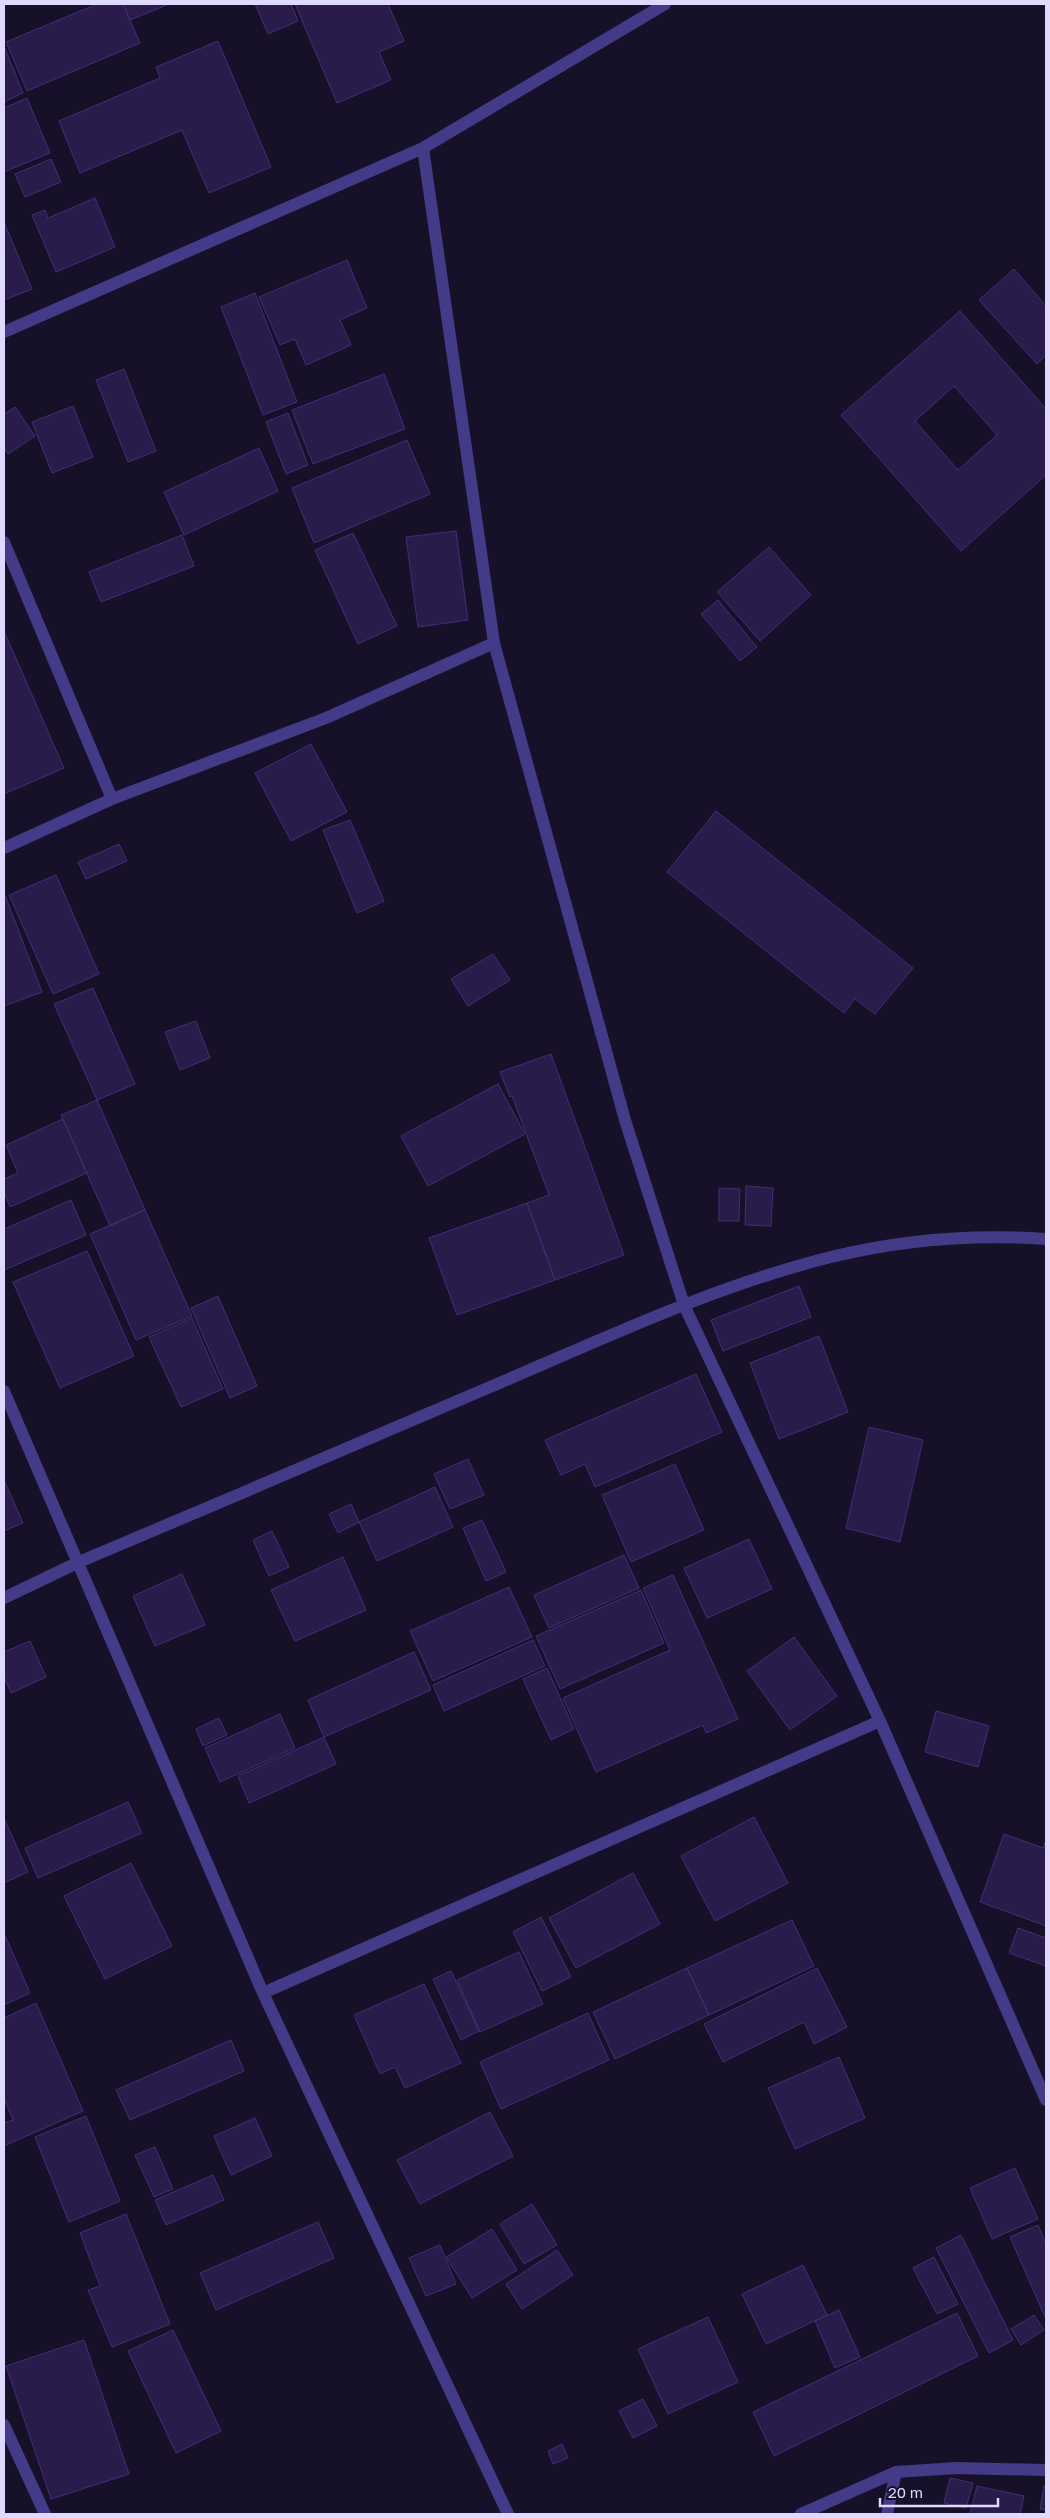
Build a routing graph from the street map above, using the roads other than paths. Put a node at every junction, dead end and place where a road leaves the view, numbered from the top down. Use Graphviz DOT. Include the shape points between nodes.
graph roads {
  1 [pos="665,4"];
  2 [pos="424,148"];
  3 [pos="4,332"];
  4 [pos="4,542"];
  5 [pos="494,644"];
  6 [pos="112,799"];
  7 [pos="4,848"];
  8 [pos="1046,1239"];
  9 [pos="684,1305"];
  10 [pos="4,1391"];
  11 [pos="79,1562"];
  12 [pos="4,1598"];
  13 [pos="880,1721"];
  14 [pos="263,1993"];
  15 [pos="1046,2100"];
  16 [pos="4,2425"];
  17 [pos="1046,2470"];
  18 [pos="896,2472"];
  19 [pos="45,2514"];
  20 [pos="508,2514"];
  21 [pos="800,2514"];
  22 [pos="887,2514"];
  1 -- 2 [label="street"];
  2 -- 3 [label="street"];
  2 -- 5 [label="street"];
  4 -- 6 [label="street"];
  5 -- 6 [label="street" via="326,718"];
  5 -- 9 [label="street" via="625,1120"];
  6 -- 7 [label="street"];
  8 -- 9 [label="street" via="952,1239 883,1247 831,1257"];
  9 -- 11 [label="street"];
  9 -- 13 [label="street"];
  10 -- 11 [label="street"];
  11 -- 12 [label="street"];
  11 -- 14 [label="street"];
  13 -- 14 [label="street"];
  13 -- 15 [label="street"];
  14 -- 20 [label="street"];
  16 -- 19 [label="street"];
  17 -- 18 [label="street" via="956,2468"];
  18 -- 21 [label="street"];
  18 -- 22 [label="street"];
}
